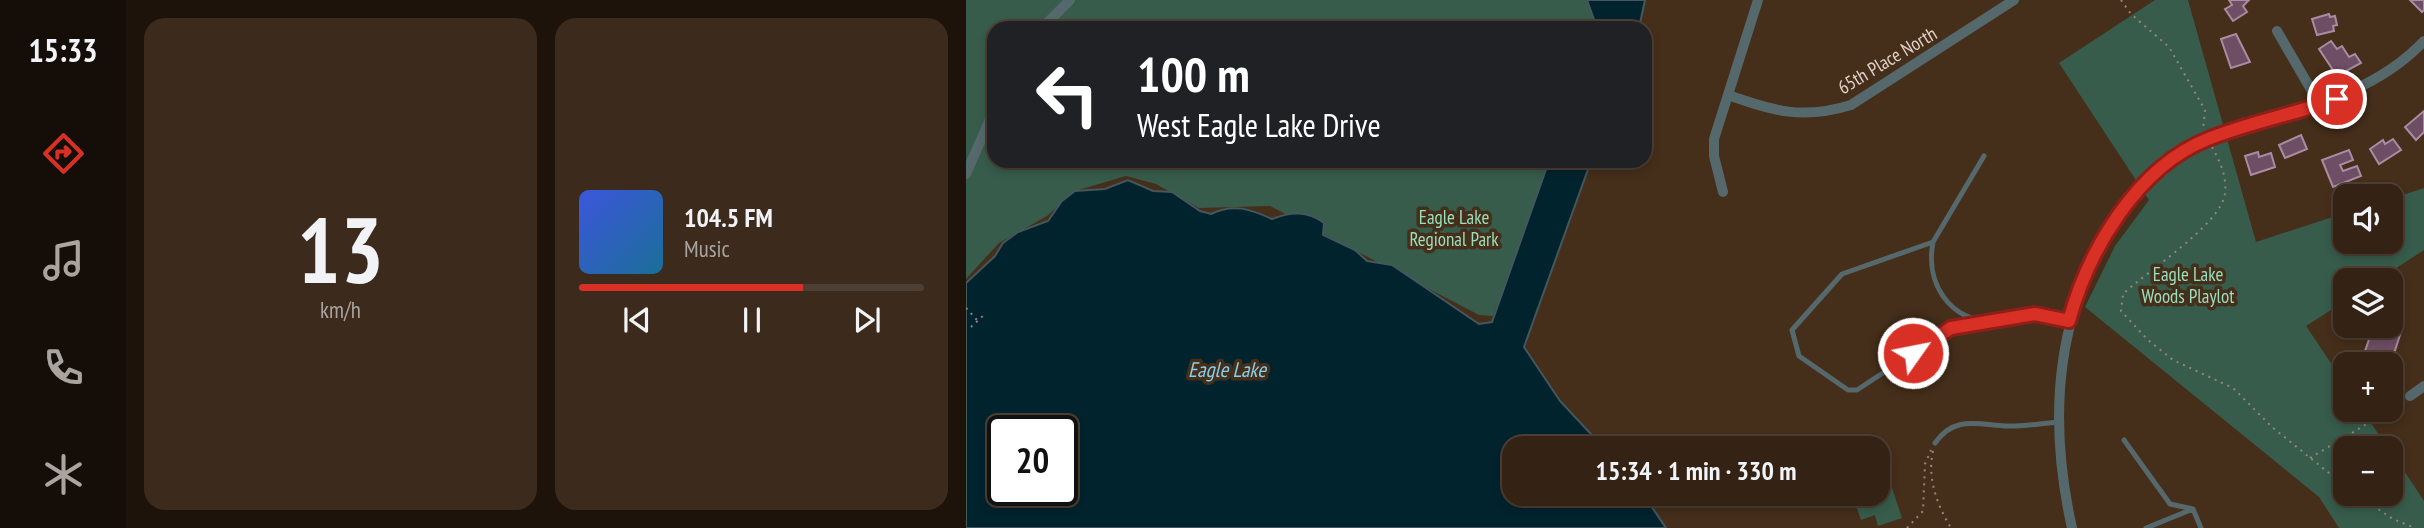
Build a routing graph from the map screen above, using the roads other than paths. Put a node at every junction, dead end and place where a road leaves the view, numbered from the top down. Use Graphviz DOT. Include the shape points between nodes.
graph roads {
  1 [pos="1070,0"];
  2 [pos="1758,0"];
  3 [pos="2014,0"];
  4 [pos="1049,21"];
  5 [pos="2277,32"];
  6 [pos="2424,41"];
  7 [pos="1728,95"];
  8 [pos="2320,105"];
  9 [pos="987,126"];
  10 [pos="1984,156"];
  11 [pos="966,174"];
  12 [pos="1723,192"];
  13 [pos="1933,242"];
  14 [pos="1992,321"];
  15 [pos="2069,321"];
  16 [pos="2424,386"];
  17 [pos="2410,396"];
  18 [pos="2060,422"];
  19 [pos="2124,440"];
  20 [pos="1935,443"];
  21 [pos="2193,509"];
  22 [pos="2072,528"];
  23 [pos="2146,528"];
  24 [pos="2201,528"];
  1 -- 4 [label="street"];
  2 -- 7 [label="street"];
  3 -- 7 [label="street, 65th Place North" via="1851,105 1828,112 1785,113"];
  5 -- 8 [label="street"];
  6 -- 8 [label="street" via="2382,76"];
  7 -- 12 [label="street" via="1714,139"];
  8 -- 15 [label="street" via="2207,139 2179,154 2136,194 2101,242"];
  9 -- 11 [label="street"];
  10 -- 13 [label="lane"];
  13 -- 14 [label="lane" via="1930,257 1937,290 1951,309"];
  13 -- 14 [label="lane" via="1842,274 1792,330 1798,356 1848,390 1857,390 1951,328"];
  14 -- 15 [label="lane" via="2035,314"];
  15 -- 18 [label="street"];
  16 -- 17 [label="street"];
  18 -- 20 [label="lane" via="1959,423 1942,432"];
  18 -- 22 [label="street" via="2062,472"];
  19 -- 21 [label="lane" via="2170,504"];
  21 -- 23 [label="lane"];
  21 -- 24 [label="lane"];
}
